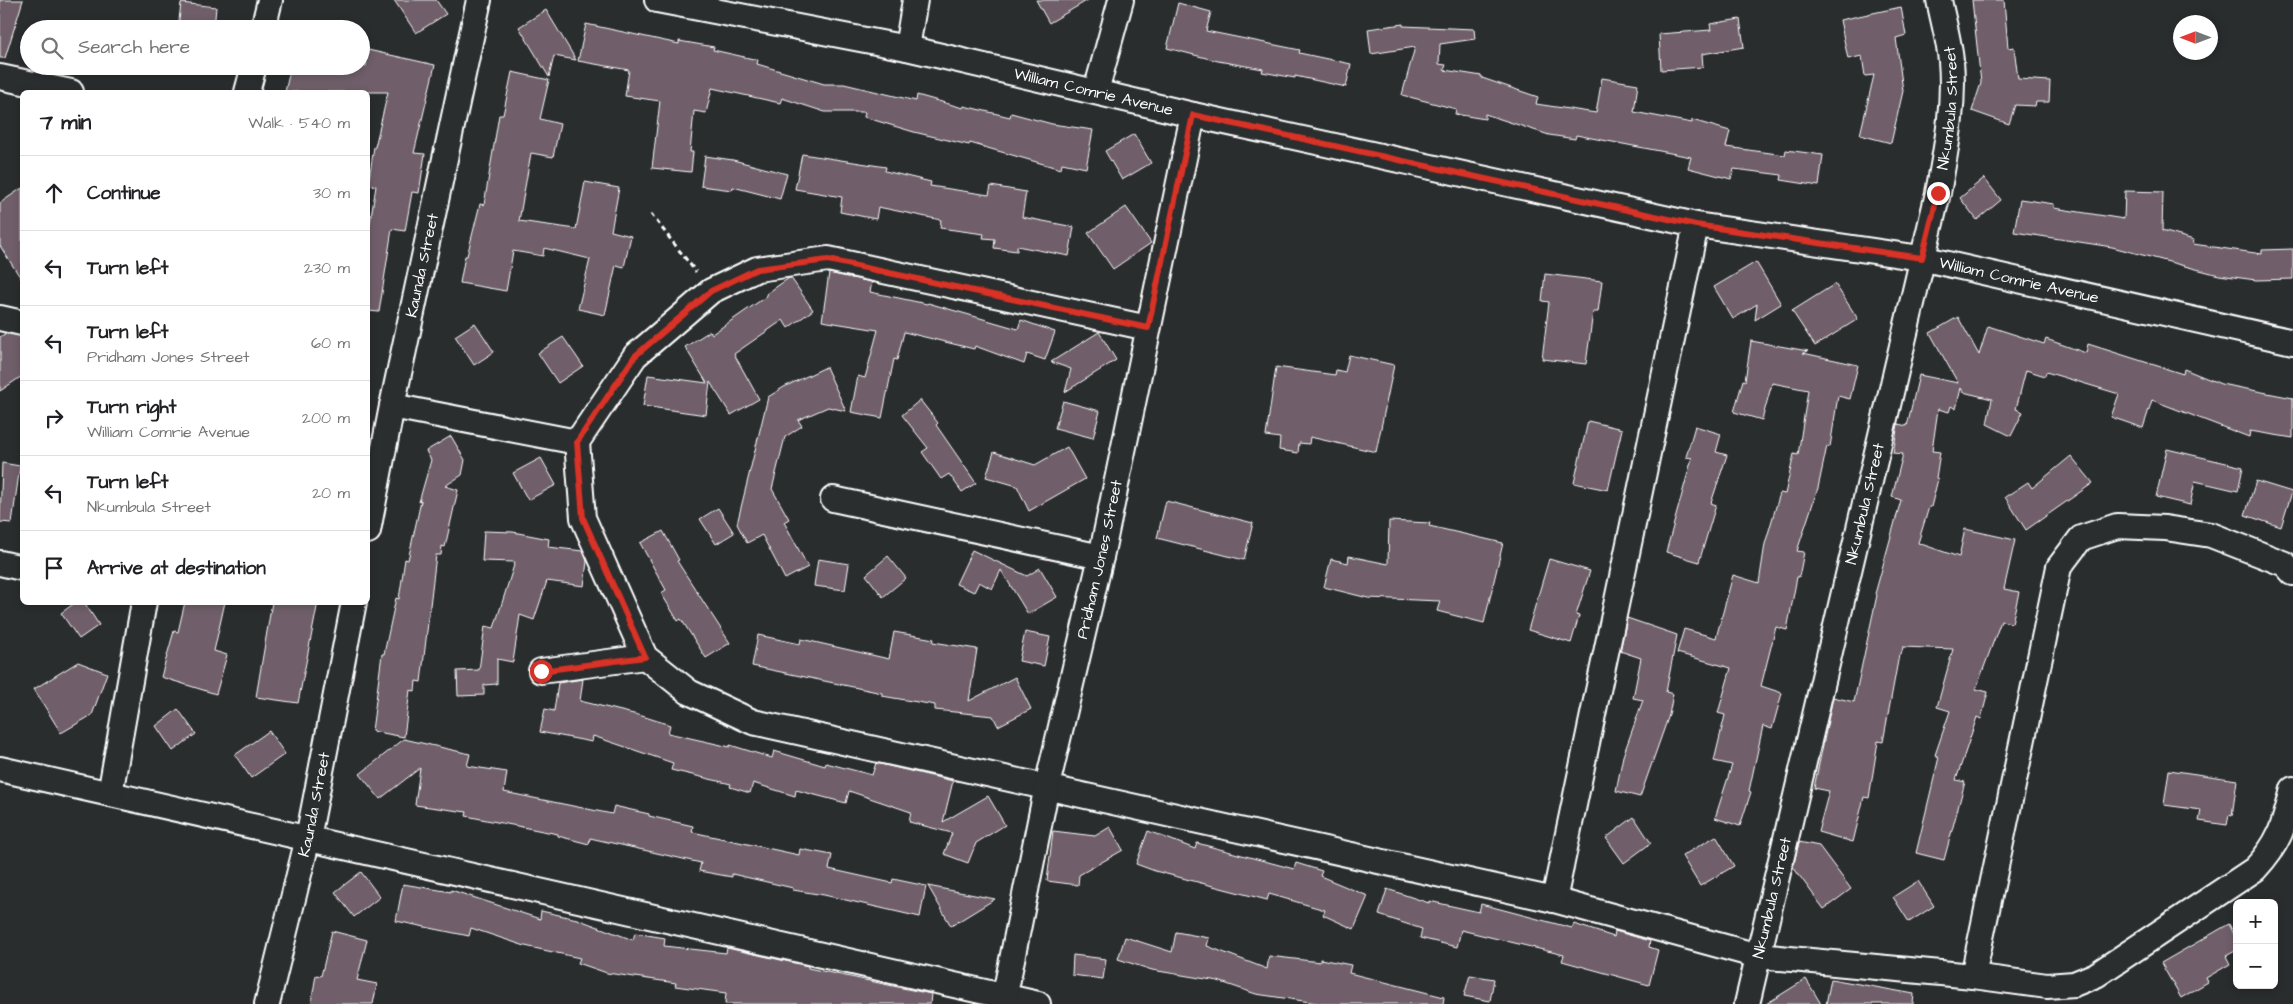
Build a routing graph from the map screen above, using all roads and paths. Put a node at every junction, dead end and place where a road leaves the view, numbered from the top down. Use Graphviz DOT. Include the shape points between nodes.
graph roads {
  1 [pos="270,0"];
  2 [pos="479,0"];
  3 [pos="657,0"];
  4 [pos="915,0"];
  5 [pos="1120,0"];
  6 [pos="1939,0"];
  7 [pos="711,6"];
  8 [pos="265,20"];
  9 [pos="908,48"];
  10 [pos="252,75"];
  11 [pos="0,77"];
  12 [pos="62,90"];
  13 [pos="248,90"];
  14 [pos="1096,91"];
  15 [pos="1193,115"];
  16 [pos="651,214"];
  17 [pos="1696,225"];
  18 [pos="1922,258"];
  19 [pos="711,291"];
  20 [pos="0,318"];
  21 [pos="20,323"];
  22 [pos="1148,328"];
  23 [pos="2293,342"];
  24 [pos="392,406"];
  25 [pos="577,442"];
  26 [pos="833,500"];
  27 [pos="370,521"];
  28 [pos="1101,557"];
  29 [pos="0,563"];
  30 [pos="20,568"];
  31 [pos="2293,573"];
  32 [pos="143,605"];
  33 [pos="353,605"];
  34 [pos="645,657"];
  35 [pos="541,671"];
  36 [pos="0,770"];
  37 [pos="1047,786"];
  38 [pos="2293,788"];
  39 [pos="110,794"];
  40 [pos="308,838"];
  41 [pos="1554,900"];
  42 [pos="1758,956"];
  43 [pos="1973,976"];
  44 [pos="1004,1001"];
  45 [pos="267,1004"];
  46 [pos="1038,1004"];
  47 [pos="1747,1004"];
  1 -- 8 [label="street"];
  2 -- 24 [label="street, Kaunda Street"];
  3 -- 7 [label="street, William Comrie Avenue"];
  4 -- 9 [label="street"];
  5 -- 14 [label="street"];
  6 -- 18 [label="street, Nkumbula Street" via="1951,60 1950,127"];
  7 -- 9 [label="street, William Comrie Avenue"];
  9 -- 14 [label="street, William Comrie Avenue"];
  10 -- 13 [label="street"];
  11 -- 12 [label="street"];
  14 -- 15 [label="street, William Comrie Avenue"];
  15 -- 17 [label="street, William Comrie Avenue"];
  15 -- 22 [label="street, Pridham Jones Street"];
  16 -- 19 [label="path"];
  17 -- 18 [label="street, William Comrie Avenue"];
  17 -- 41 [label="street"];
  18 -- 23 [label="street, William Comrie Avenue"];
  18 -- 42 [label="street, Nkumbula Street"];
  19 -- 22 [label="street" via="757,269 828,260"];
  19 -- 25 [label="street" via="635,356"];
  20 -- 21 [label="street"];
  22 -- 28 [label="street, Pridham Jones Street"];
  24 -- 25 [label="street"];
  24 -- 27 [label="street, Kaunda Street"];
  25 -- 34 [label="street" via="583,518"];
  26 -- 28 [label="street"];
  28 -- 37 [label="street, Pridham Jones Street"];
  29 -- 30 [label="street"];
  31 -- 43 [label="street" via="2285,564 2211,535 2165,528 2117,526 2081,538 2059,567"];
  32 -- 39 [label="street"];
  33 -- 40 [label="street, Kaunda Street"];
  34 -- 35 [label="street"];
  34 -- 37 [label="street" via="689,692 753,722"];
  36 -- 39 [label="street"];
  37 -- 41 [label="street"];
  37 -- 44 [label="street, Pridham Jones Street"];
  38 -- 43 [label="street" via="2283,828 2271,852 2255,869 2096,974 2074,984 2047,986"];
  39 -- 40 [label="street"];
  40 -- 44 [label="street"];
  40 -- 45 [label="street, Kaunda Street"];
  41 -- 42 [label="street"];
  42 -- 43 [label="street"];
  42 -- 47 [label="street, Nkumbula Street"];
  44 -- 46 [label="street"];
}
